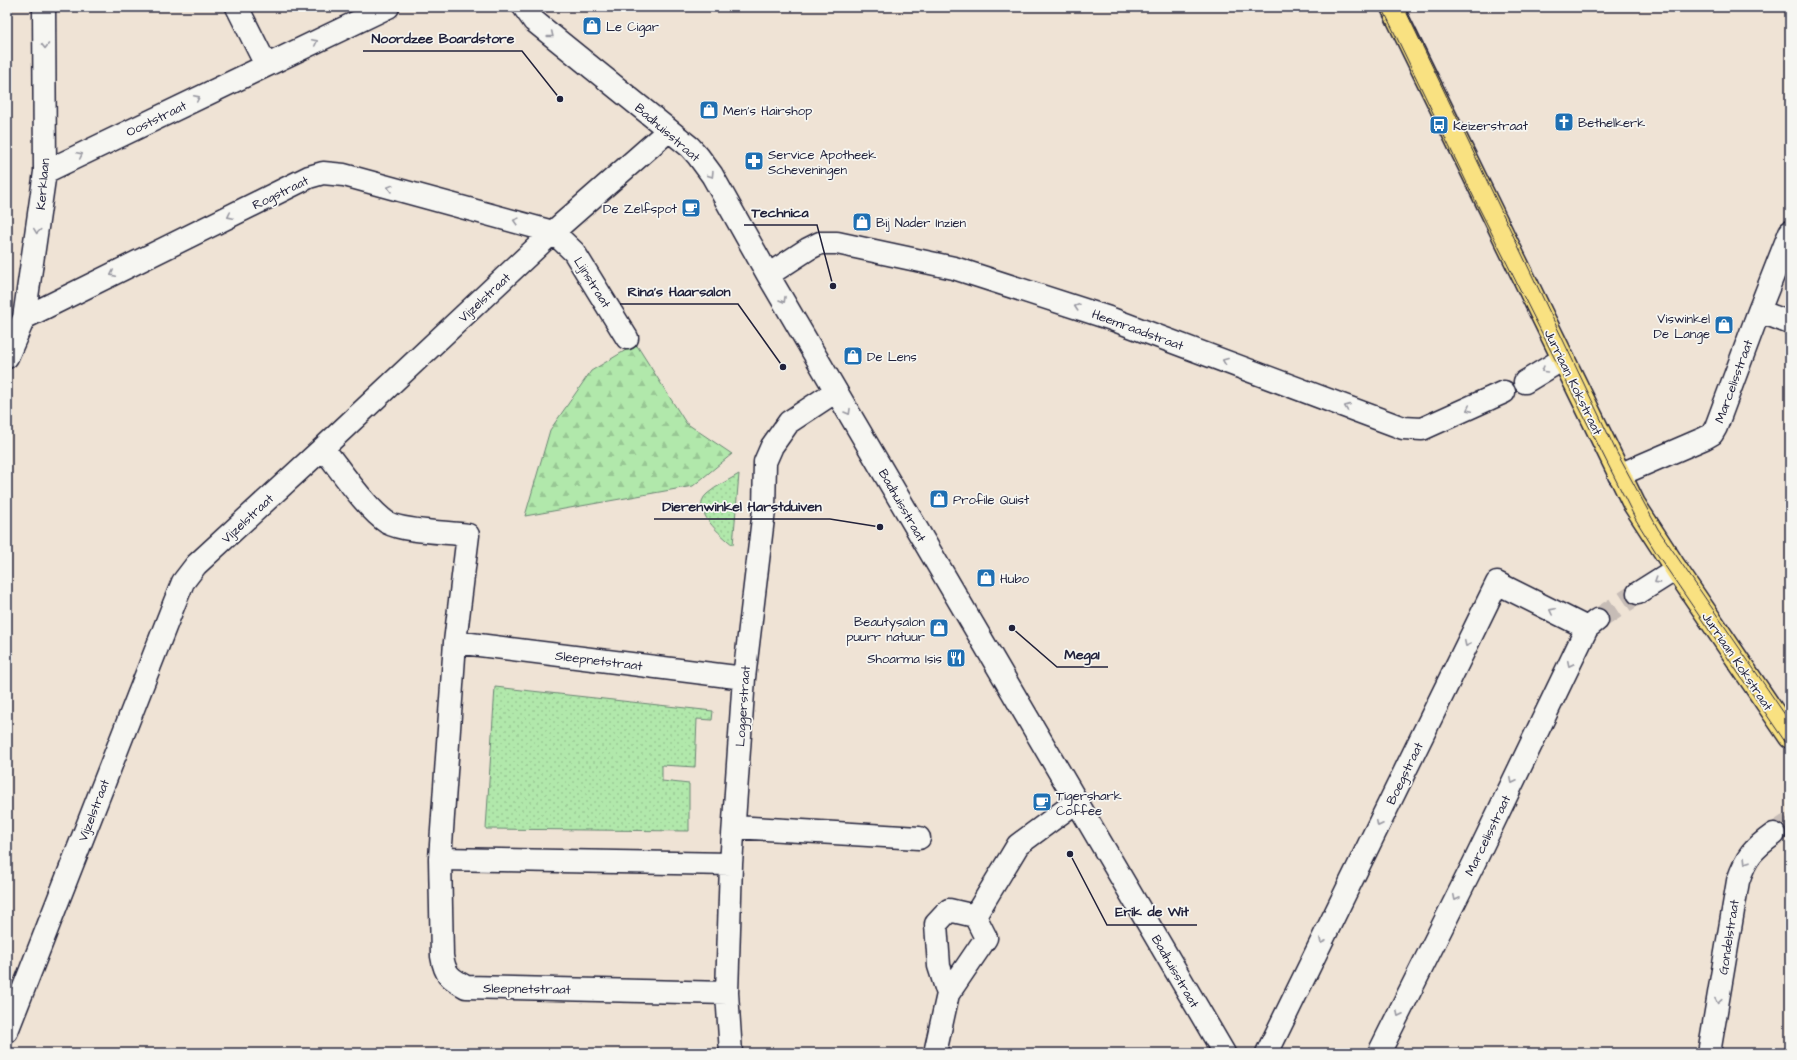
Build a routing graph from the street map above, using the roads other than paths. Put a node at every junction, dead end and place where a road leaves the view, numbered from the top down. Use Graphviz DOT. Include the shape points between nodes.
graph roads {
  1 [pos="44,7"];
  2 [pos="237,7"];
  3 [pos="388,7"];
  4 [pos="524,7"];
  5 [pos="1392,7"];
  6 [pos="266,65"];
  7 [pos="669,130"];
  8 [pos="45,172"];
  9 [pos="553,232"];
  10 [pos="1790,232"];
  11 [pos="768,275"];
  12 [pos="1759,311"];
  13 [pos="24,318"];
  14 [pos="1790,323"];
  15 [pos="627,338"];
  16 [pos="7,357"];
  17 [pos="1563,359"];
  18 [pos="1525,382"];
  19 [pos="836,391"];
  20 [pos="1504,392"];
  21 [pos="323,448"];
  22 [pos="1619,475"];
  23 [pos="1676,569"];
  24 [pos="1638,593"];
  25 [pos="1592,624"];
  26 [pos="455,642"];
  27 [pos="744,678"];
  28 [pos="1790,736"];
  29 [pos="1076,802"];
  30 [pos="734,827"];
  31 [pos="1774,834"];
  32 [pos="919,838"];
  33 [pos="440,859"];
  34 [pos="731,864"];
  35 [pos="975,916"];
  36 [pos="14,991"];
  37 [pos="728,993"];
  38 [pos="948,994"];
  39 [pos="7,1031"];
  40 [pos="731,1053"];
  41 [pos="934,1053"];
  42 [pos="1224,1053"];
  43 [pos="1267,1053"];
  44 [pos="1379,1053"];
  45 [pos="1709,1053"];
  1 -- 8 [label="street, Kerklaan, one-way"];
  2 -- 6 [label="street"];
  6 -- 3 [label="street, Ooststraat, one-way"];
  4 -- 7 [label="street, Badhuisstraat, one-way" via="534,21"];
  5 -- 17 [label="main road, Jurriaan Kokstraat"];
  8 -- 6 [label="street, Ooststraat, one-way"];
  7 -- 9 [label="street, Vijzelstraat"];
  7 -- 11 [label="street, Badhuisstraat, one-way" via="698,156 712,175"];
  8 -- 13 [label="street, Kerklaan, one-way"];
  9 -- 13 [label="street, Rogstraat, one-way" via="344,175 323,173 309,177"];
  9 -- 15 [label="street, Lijnstraat" via="574,252"];
  9 -- 21 [label="street, Vijzelstraat"];
  10 -- 12 [label="street, Marcelisstraat"];
  11 -- 19 [label="street, Badhuisstraat, one-way"];
  20 -- 11 [label="street, Heemraadstraat, one-way" via="1422,429 1403,428 1109,318 954,268 837,243 820,243"];
  12 -- 14 [label="street"];
  12 -- 22 [label="street, Marcelisstraat" via="1712,434"];
  13 -- 16 [label="street, Kerklaan"];
  17 -- 18 [label="street, one-way"];
  17 -- 22 [label="main road, Jurriaan Kokstraat"];
  19 -- 27 [label="street, Loggerstraat" via="789,422 772,446 765,462 764,510"];
  19 -- 29 [label="street, Badhuisstraat, one-way"];
  21 -- 26 [label="street, Sleepnetstraat" via="375,513 389,523 407,528 468,535"];
  21 -- 36 [label="street, Vijzelstraat" via="196,565 183,582"];
  22 -- 23 [label="main road, Jurriaan Kokstraat" via="1634,504"];
  23 -- 24 [label="street, one-way"];
  23 -- 28 [label="main road, Jurriaan Kokstraat"];
  25 -- 43 [label="street, Boegstraat, one-way" via="1497,583"];
  25 -- 44 [label="street, Marcelisstraat, one-way"];
  26 -- 27 [label="street, Sleepnetstraat"];
  26 -- 33 [label="street, Sleepnetstraat"];
  27 -- 30 [label="street, Loggerstraat"];
  29 -- 35 [label="street" via="1018,845"];
  29 -- 42 [label="street, Badhuisstraat"];
  30 -- 32 [label="street"];
  30 -- 34 [label="street, Loggerstraat"];
  31 -- 45 [label="street, Gondelstraat, one-way" via="1756,847 1742,868 1738,881"];
  33 -- 34 [label="street"];
  33 -- 37 [label="street, Sleepnetstraat" via="444,971 466,987"];
  34 -- 37 [label="street, Loggerstraat"];
  35 -- 38 [label="street" via="986,938"];
  35 -- 38 [label="street" via="949,910 936,924 939,966"];
  36 -- 39 [label="street, Vijzelstraat"];
  37 -- 40 [label="street, Loggerstraat"];
  38 -- 41 [label="street"];
}
